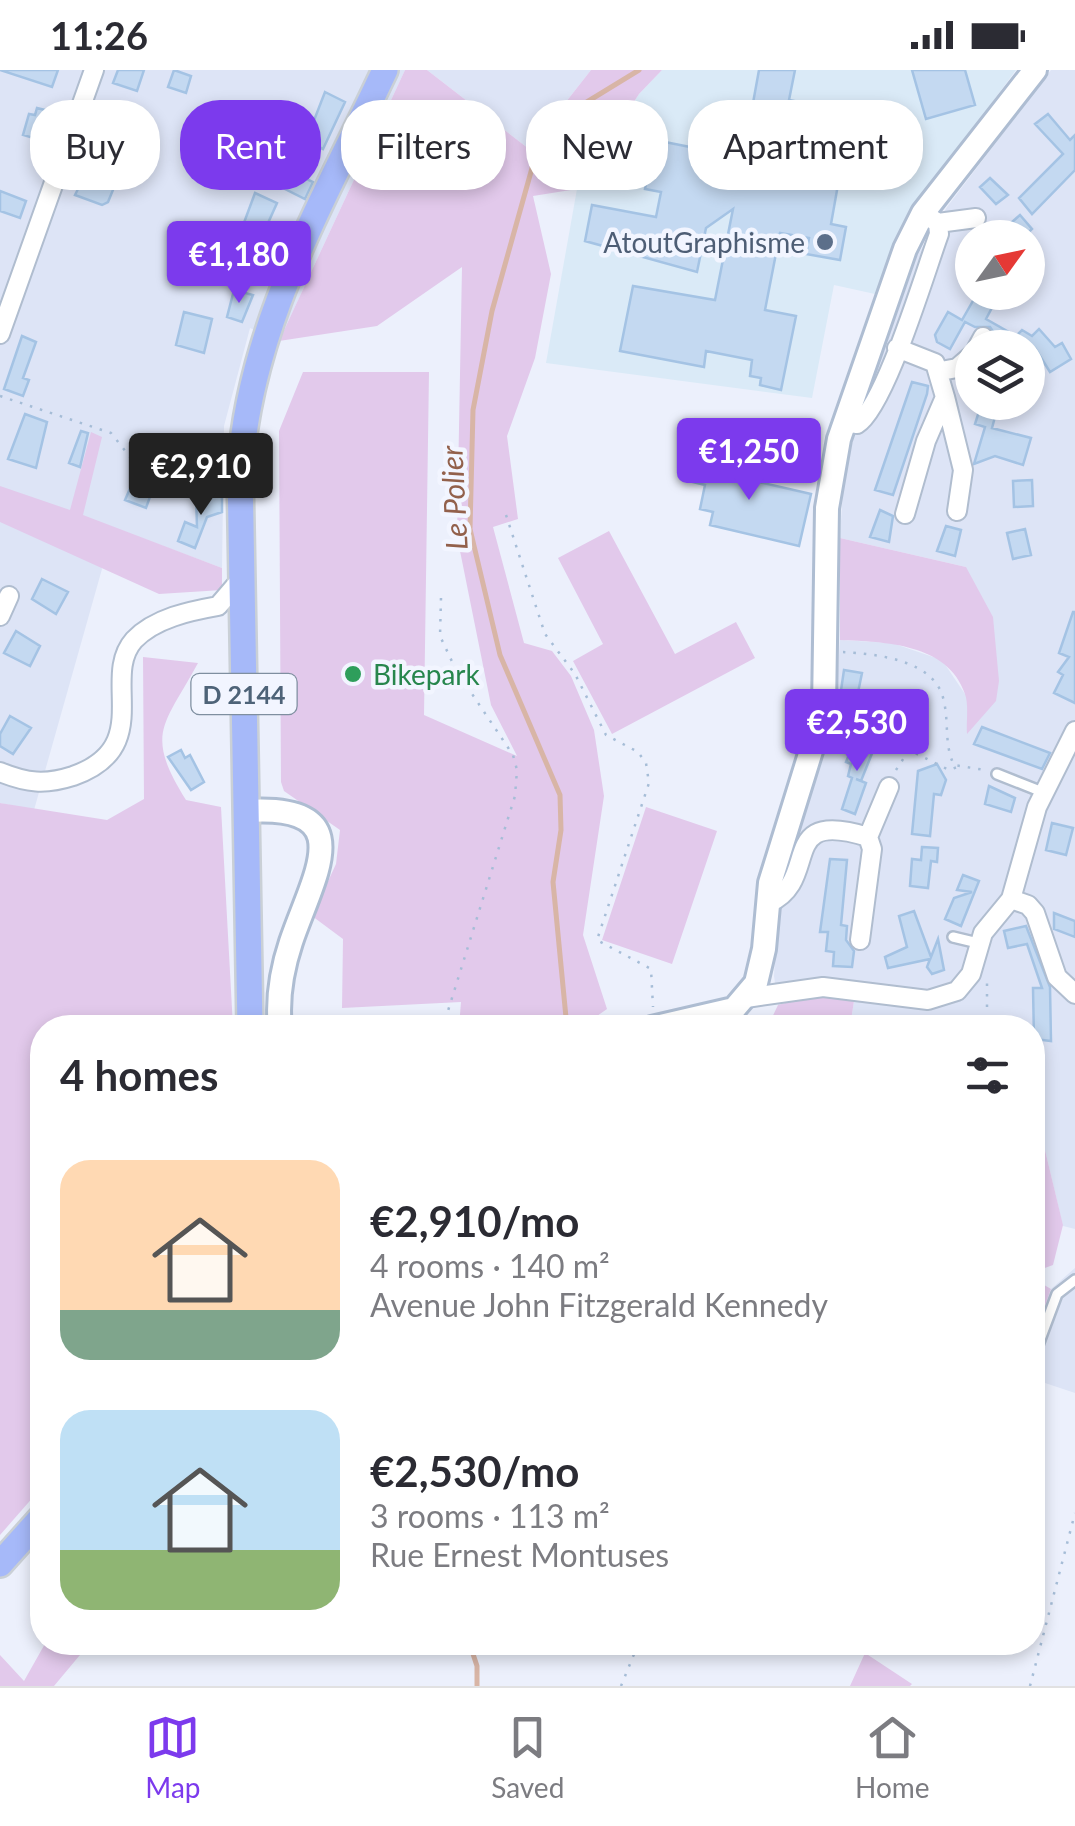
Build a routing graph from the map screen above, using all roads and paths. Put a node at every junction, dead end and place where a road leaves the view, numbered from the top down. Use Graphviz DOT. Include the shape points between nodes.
graph roads {
  1 [pos="94,70"];
  2 [pos="385,70"];
  3 [pos="1036,70"];
  4 [pos="931,218"];
  5 [pos="976,218"];
  6 [pos="0,334"];
  7 [pos="896,348"];
  8 [pos="955,368"];
  9 [pos="941,371"];
  10 [pos="0,396"];
  11 [pos="944,397"];
  12 [pos="844,422"];
  13 [pos="240,471"];
  14 [pos="957,511"];
  15 [pos="905,514"];
  16 [pos="506,515"];
  17 [pos="242,578"];
  18 [pos="9,596"];
  19 [pos="442,598"];
  20 [pos="0,616"];
  21 [pos="827,650"];
  22 [pos="1074,737"];
  23 [pos="962,766"];
  24 [pos="0,772"];
  25 [pos="997,774"];
  26 [pos="889,787"];
  27 [pos="1045,793"];
  28 [pos="248,811"];
  29 [pos="868,837"];
  30 [pos="1010,899"];
  31 [pos="769,903"];
  32 [pos="953,937"];
  33 [pos="860,940"];
  34 [pos="978,943"];
  35 [pos="1075,994"];
  36 [pos="746,998"];
  37 [pos="250,1015"];
  38 [pos="280,1015"];
  39 [pos="447,1015"];
  40 [pos="653,1015"];
  41 [pos="713,1015"];
  42 [pos="1075,1280"];
  43 [pos="1045,1326"];
  44 [pos="1075,1513"];
  45 [pos="30,1530"];
  46 [pos="0,1564"];
  47 [pos="1045,1628"];
  48 [pos="634,1655"];
  49 [pos="1038,1655"];
  50 [pos="621,1686"];
  51 [pos="1030,1686"];
  1 -- 6 [label="street"];
  2 -- 13 [label="main road, D 2144" via="266,330 244,416"];
  3 -- 4 [label="street"];
  4 -- 5 [label="street"];
  4 -- 7 [label="street" via="938,234"];
  4 -- 12 [label="street" via="905,248"];
  7 -- 9 [label="street" via="924,356"];
  7 -- 12 [label="street" via="868,417"];
  8 -- 9 [label="street"];
  9 -- 11 [label="street"];
  10 -- 13 [label="path" via="110,433 134,462"];
  11 -- 14 [label="street" via="963,470"];
  11 -- 15 [label="street"];
  12 -- 21 [label="street" via="827,508"];
  13 -- 17 [label="main road, D 2144"];
  16 -- 40 [label="path" via="545,634 606,735 638,752 646,764 648,783 597,940 651,969"];
  17 -- 24 [label="street" via="218,606 190,610 134,640 126,653 122,727 101,761 78,774 31,784"];
  17 -- 28 [label="main road, D 2144"];
  18 -- 20 [label="street"];
  19 -- 39 [label="path" via="440,636 517,770"];
  21 -- 23 [label="path" via="892,658 924,672 939,686 948,753"];
  21 -- 31 [label="street" via="824,709"];
  22 -- 27 [label="street"];
  23 -- 25 [label="path"];
  23 -- 26 [label="path" via="950,770 909,750"];
  25 -- 27 [label="lane"];
  26 -- 29 [label="street"];
  27 -- 30 [label="street"];
  28 -- 37 [label="main road, D 2144"];
  28 -- 38 [label="street" via="300,814 314,822 324,848 290,946"];
  29 -- 31 [label="street" via="829,828 814,833 789,888"];
  29 -- 33 [label="street"];
  30 -- 34 [label="street"];
  30 -- 35 [label="street" via="1035,913 1057,977"];
  31 -- 36 [label="street" via="756,983"];
  32 -- 34 [label="lane"];
  34 -- 36 [label="street" via="971,974 944,999 822,987"];
  36 -- 41 [label="street"];
  42 -- 43 [label="lane" via="1057,1294"];
  44 -- 47 [label="path"];
  45 -- 46 [label="main road"];
  48 -- 50 [label="path"];
  49 -- 51 [label="path"];
}
